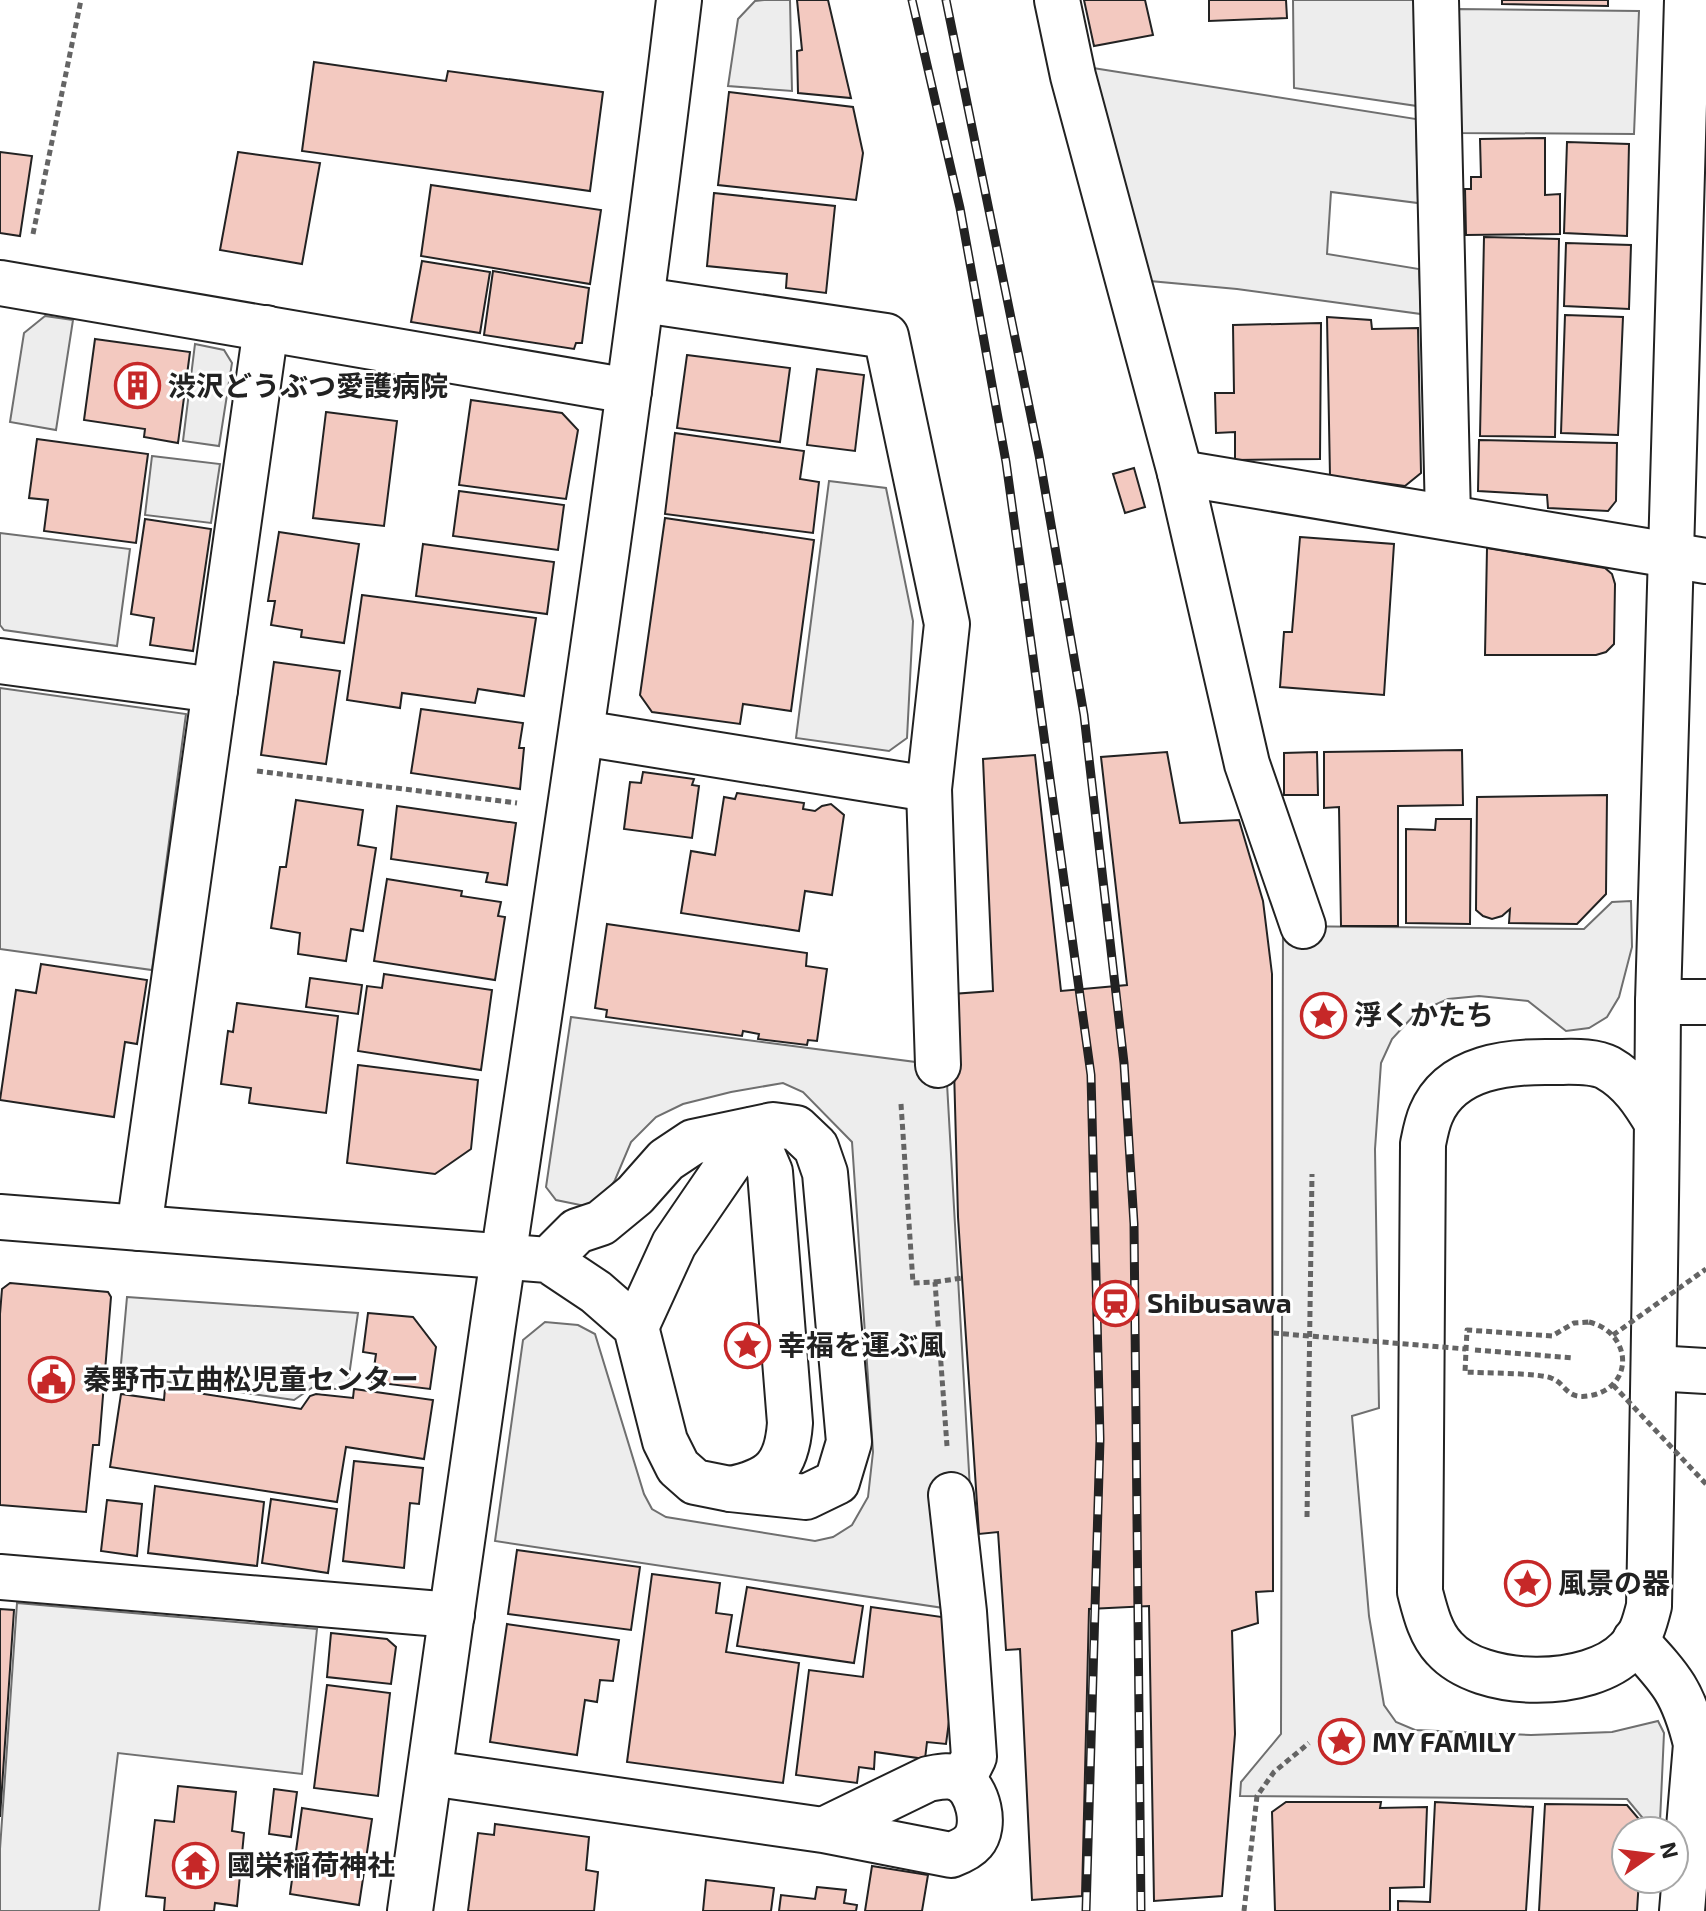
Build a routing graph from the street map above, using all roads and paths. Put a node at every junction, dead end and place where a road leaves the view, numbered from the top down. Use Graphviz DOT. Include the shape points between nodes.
graph roads {
  1 [pos="81,0"];
  2 [pos="679,0"];
  3 [pos="1057,0"];
  4 [pos="1436,0"];
  5 [pos="1687,0"];
  6 [pos="6,289"];
  7 [pos="643,300"];
  8 [pos="266,328"];
  9 [pos="629,391"];
  10 [pos="1180,473"];
  11 [pos="1448,517"];
  12 [pos="1689,558"];
  13 [pos="0,661"];
  14 [pos="215,690"];
  15 [pos="582,733"];
  16 [pos="205,765"];
  17 [pos="929,789"];
  18 [pos="571,810"];
  19 [pos="1303,926"];
  20 [pos="1658,1002"];
  21 [pos="1706,1002"];
  22 [pos="1595,1064"];
  23 [pos="938,1065"];
  24 [pos="901,1098"];
  25 [pos="1657,1123"];
  26 [pos="752,1130"];
  27 [pos="1312,1174"];
  28 [pos="0,1217"];
  29 [pos="139,1228"];
  30 [pos="504,1257"];
  31 [pos="548,1260"];
  32 [pos="1706,1269"];
  33 [pos="962,1278"];
  34 [pos="935,1282"];
  35 [pos="636,1327"];
  36 [pos="1273,1333"];
  37 [pos="1613,1335"];
  38 [pos="1310,1336"];
  39 [pos="1466,1349"];
  40 [pos="1574,1358"];
  41 [pos="1654,1368"];
  42 [pos="1706,1371"];
  43 [pos="1613,1385"];
  44 [pos="1706,1484"];
  45 [pos="730,1489"];
  46 [pos="951,1495"];
  47 [pos="1307,1517"];
  48 [pos="0,1577"];
  49 [pos="452,1615"];
  50 [pos="1642,1623"];
  51 [pos="1309,1743"];
  52 [pos="1700,1771"];
  53 [pos="430,1773"];
  54 [pos="962,1781"];
  55 [pos="823,1830"];
  56 [pos="410,1911"];
  57 [pos="1244,1911"];
  58 [pos="1682,1911"];
  1 -- 6 [label="path"];
  2 -- 7 [label="street"];
  3 -- 10 [label="street"];
  4 -- 11 [label="street"];
  5 -- 12 [label="street"];
  6 -- 8 [label="street"];
  7 -- 9 [label="street"];
  7 -- 17 [label="street" via="886,336 947,624"];
  8 -- 9 [label="street"];
  8 -- 14 [label="street"];
  9 -- 15 [label="street"];
  10 -- 11 [label="street"];
  10 -- 19 [label="street" via="1247,764"];
  11 -- 12 [label="street"];
  12 -- 20 [label="street"];
  13 -- 14 [label="street"];
  14 -- 16 [label="street"];
  15 -- 17 [label="street"];
  15 -- 18 [label="street"];
  16 -- 18 [label="path"];
  16 -- 29 [label="street"];
  17 -- 23 [label="street"];
  18 -- 30 [label="street"];
  20 -- 21 [label="street"];
  20 -- 22 [label="street" via="1629,1041"];
  20 -- 25 [label="street"];
  22 -- 25 [label="street" via="1628,1082"];
  22 -- 50 [label="street" via="1514,1061 1488,1067 1447,1090 1431,1112 1423,1144 1420,1592 1444,1648 1464,1665 1485,1673 1569,1677 1610,1665 1629,1650"];
  24 -- 34 [label="path" via="913,1283"];
  25 -- 41 [label="street"];
  26 -- 31 [label="street" via="693,1142 666,1160 601,1223 577,1231"];
  26 -- 35 [label="street" via="674,1244"];
  26 -- 45 [label="street" via="770,1172 790,1423 781,1464 753,1485"];
  26 -- 45 [label="street" via="773,1125 796,1128 816,1147 825,1173 849,1442 837,1482 806,1497"];
  27 -- 38 [label="path"];
  28 -- 29 [label="street"];
  29 -- 30 [label="street"];
  30 -- 31 [label="street"];
  30 -- 49 [label="street"];
  31 -- 35 [label="street"];
  32 -- 37 [label="path, bridge"];
  33 -- 34 [label="path"];
  34 -- 46 [label="path"];
  35 -- 45 [label="street" via="665,1441 678,1467 695,1482"];
  36 -- 38 [label="path, bridge"];
  37 -- 39 [label="path" via="1604,1325 1589,1322 1574,1323 1552,1336 1467,1330"];
  37 -- 43 [label="path" via="1624,1357"];
  38 -- 39 [label="path, bridge"];
  38 -- 47 [label="path"];
  39 -- 40 [label="path"];
  39 -- 43 [label="path" via="1465,1372 1552,1378 1571,1395 1586,1396"];
  41 -- 42 [label="street"];
  41 -- 50 [label="street"];
  43 -- 44 [label="path, bridge"];
  46 -- 54 [label="street" via="974,1757"];
  48 -- 49 [label="street"];
  49 -- 53 [label="street"];
  50 -- 52 [label="street" via="1691,1719"];
  51 -- 57 [label="path" via="1274,1772 1257,1796"];
  52 -- 58 [label="street"];
  53 -- 55 [label="street"];
  53 -- 56 [label="street"];
  54 -- 55 [label="street" via="946,1775 928,1779"];
  54 -- 55 [label="street" via="972,1789 981,1826 974,1841 951,1855"];
}
